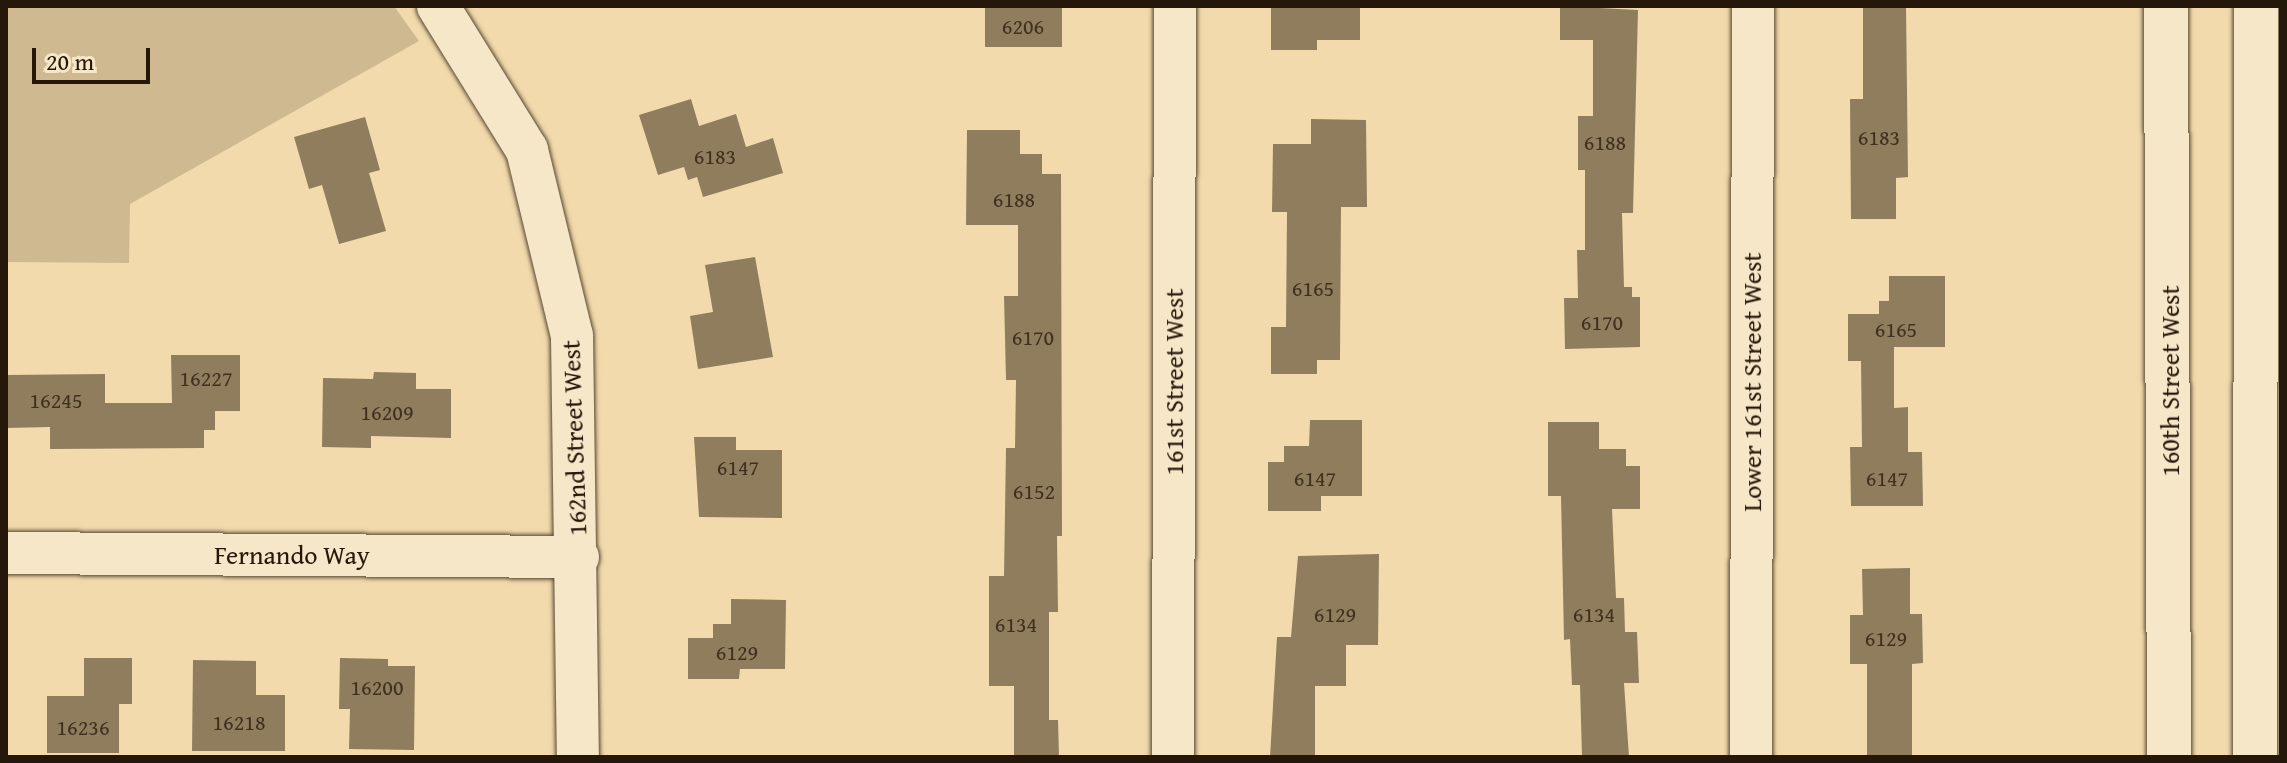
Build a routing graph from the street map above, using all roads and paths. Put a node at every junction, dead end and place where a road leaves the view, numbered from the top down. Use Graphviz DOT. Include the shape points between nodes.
graph roads {
  1 [pos="438,6"];
  2 [pos="1175,6"];
  3 [pos="1753,6"];
  4 [pos="2166,6"];
  5 [pos="2256,6"];
  6 [pos="6,553"];
  7 [pos="578,557"];
  8 [pos="578,757"];
  9 [pos="1173,757"];
  10 [pos="1751,757"];
  11 [pos="2169,757"];
  12 [pos="2255,757"];
  1 -- 7 [label="street, 162nd Street West" via="527,150 572,336"];
  2 -- 9 [label="street, 161st Street West"];
  3 -- 10 [label="street, Lower 161st Street West"];
  4 -- 11 [label="main road, 160th Street West"];
  5 -- 12 [label="main road"];
  6 -- 7 [label="street, Fernando Way"];
  7 -- 8 [label="street, 162nd Street West"];
}
